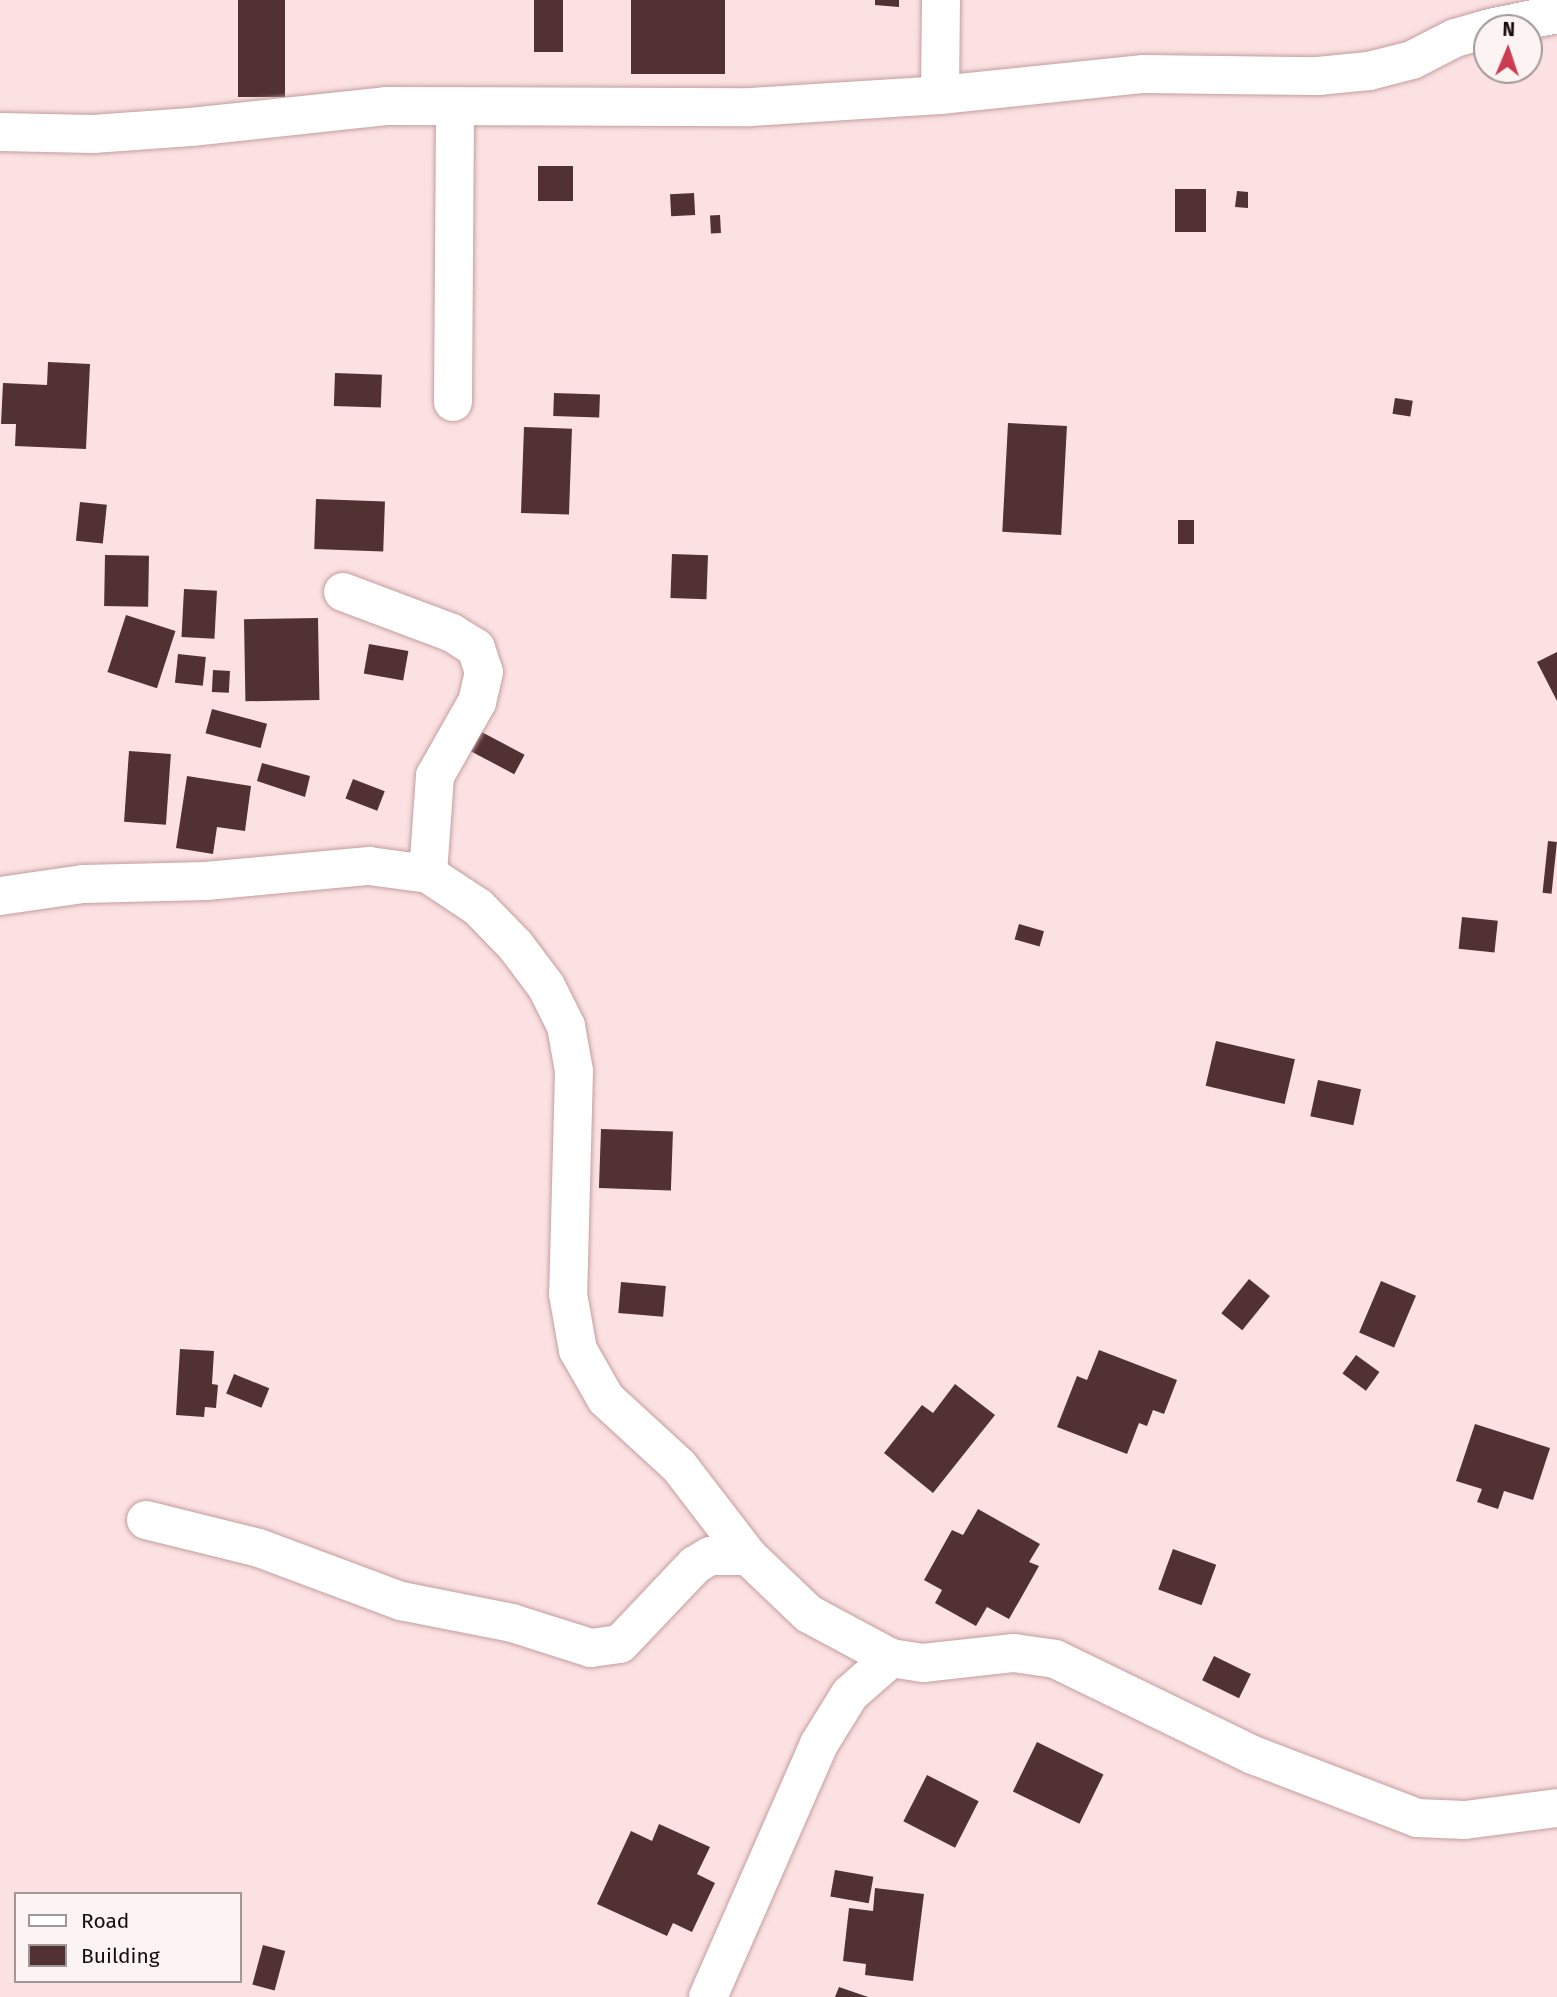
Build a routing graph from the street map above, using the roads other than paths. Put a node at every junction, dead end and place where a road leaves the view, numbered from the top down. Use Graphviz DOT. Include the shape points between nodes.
graph roads {
  1 [pos="941,0"];
  2 [pos="1473,33"];
  3 [pos="940,95"];
  4 [pos="455,107"];
  5 [pos="0,132"];
  6 [pos="453,402"];
  7 [pos="343,592"];
  8 [pos="428,874"];
  9 [pos="0,896"];
  10 [pos="146,1520"];
  11 [pos="748,1556"];
  12 [pos="891,1658"];
  13 [pos="1557,1808"];
  14 [pos="708,1997"];
  1 -- 3 [label="street"];
  2 -- 3 [label="street" via="1412,60 1369,71 1318,76 1144,74"];
  3 -- 4 [label="street" via="751,107"];
  4 -- 5 [label="street" via="386,106 93,134"];
  4 -- 6 [label="street"];
  7 -- 8 [label="street" via="452,633 476,648 484,672 477,702 435,776"];
  8 -- 9 [label="street" via="369,866 206,881 83,884"];
  8 -- 11 [label="street" via="478,907 515,945 546,986 566,1026 574,1071 568,1294 578,1350 606,1399 679,1466"];
  10 -- 11 [label="street" via="259,1548 401,1601 512,1623 591,1648 620,1644 695,1565 710,1556"];
  11 -- 12 [label="street" via="809,1614"];
  12 -- 13 [label="street" via="923,1663 1014,1653 1055,1659 1253,1755 1416,1818 1465,1820"];
  12 -- 14 [label="street" via="850,1695 819,1744"];
}
